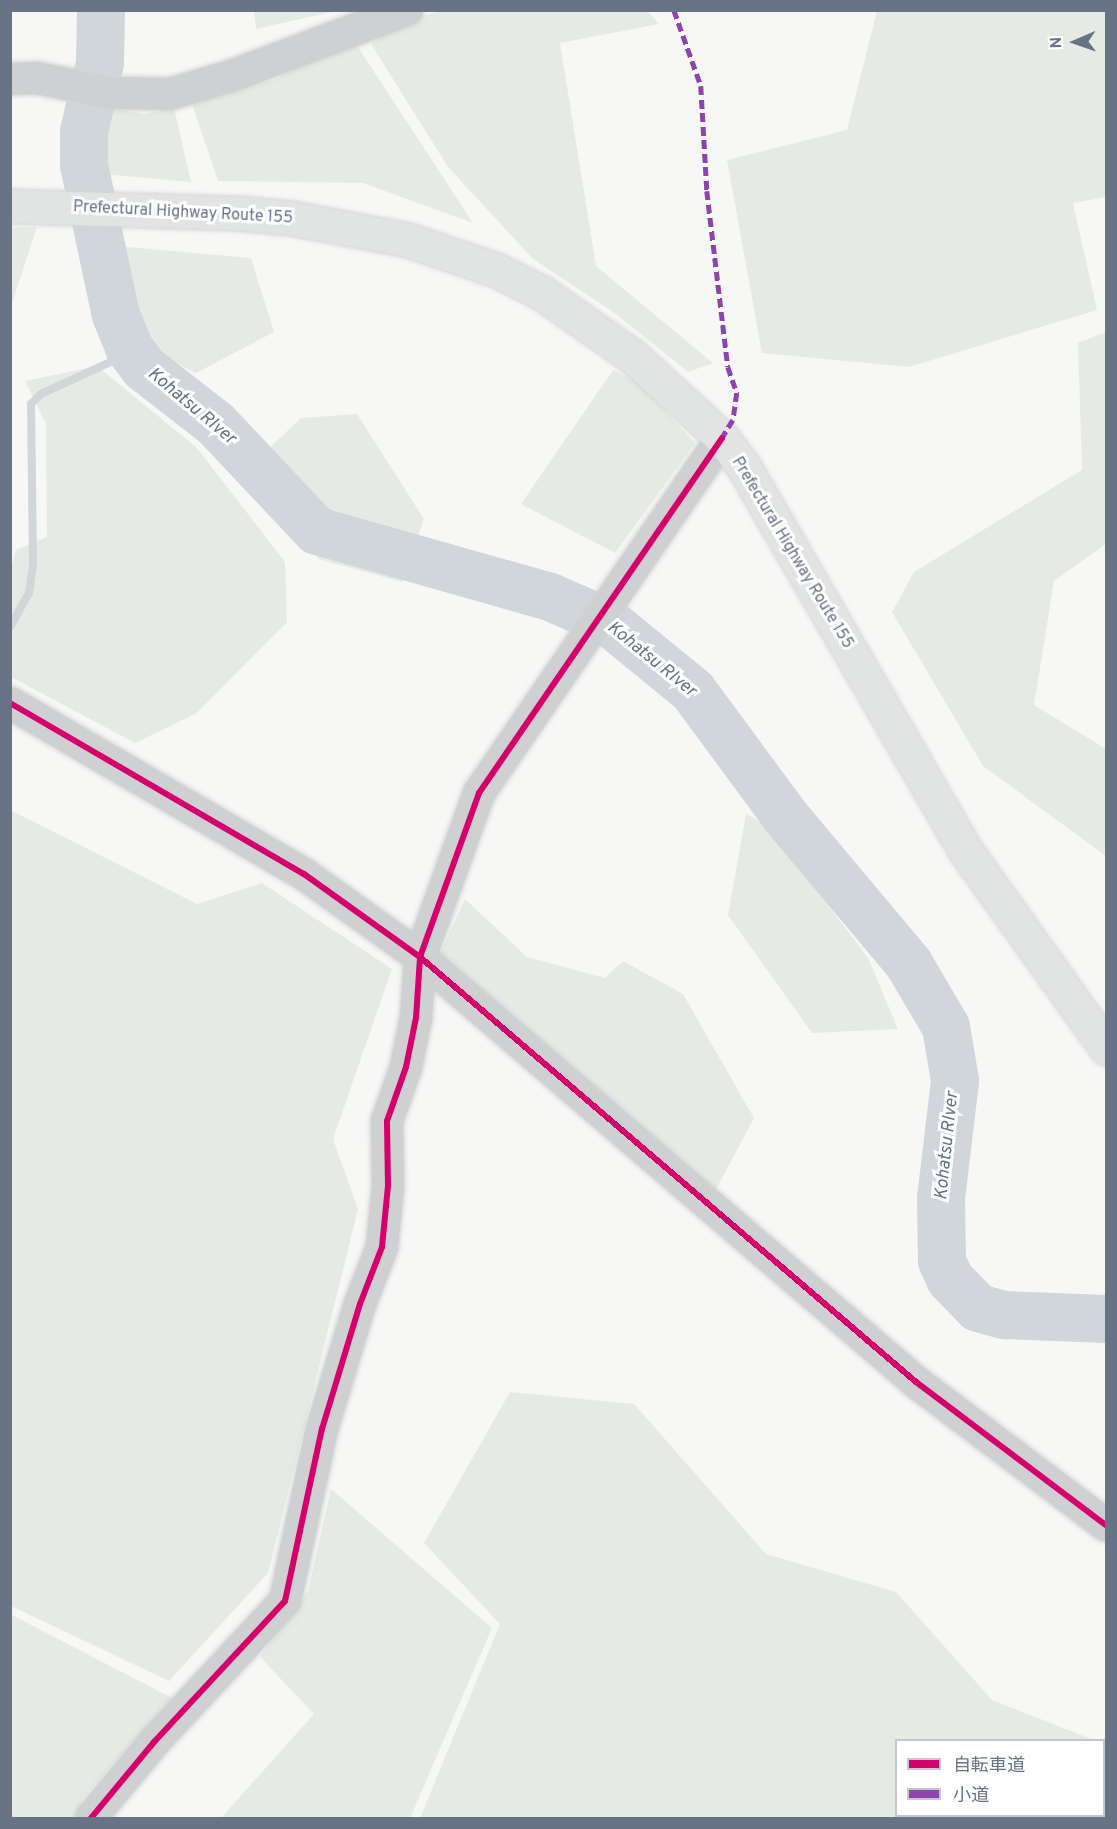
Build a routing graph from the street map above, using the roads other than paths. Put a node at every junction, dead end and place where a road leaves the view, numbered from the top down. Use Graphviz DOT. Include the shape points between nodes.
graph roads {
  1 [pos="407,10"];
  2 [pos="10,79"];
  3 [pos="10,206"];
  4 [pos="722,438"];
  5 [pos="10,703"];
  6 [pos="420,957"];
  7 [pos="1107,1048"];
  8 [pos="1107,1525"];
  9 [pos="91,1818"];
  1 -- 2 [label="street" via="234,75 170,94 97,91 37,78"];
  3 -- 4 [label="main road, Prefectural Highway Route 155" via="119,207 291,218 408,240 467,259 542,293 589,324 632,356"];
  4 -- 6 [label="street" via="479,793"];
  4 -- 7 [label="main road, Prefectural Highway Route 155" via="775,518 965,850"];
  5 -- 6 [label="street" via="304,874"];
  6 -- 8 [label="street" via="916,1382"];
  6 -- 9 [label="street" via="416,1018 406,1067 387,1121 388,1186 382,1247 360,1304 322,1429 285,1601 154,1742"];
}
